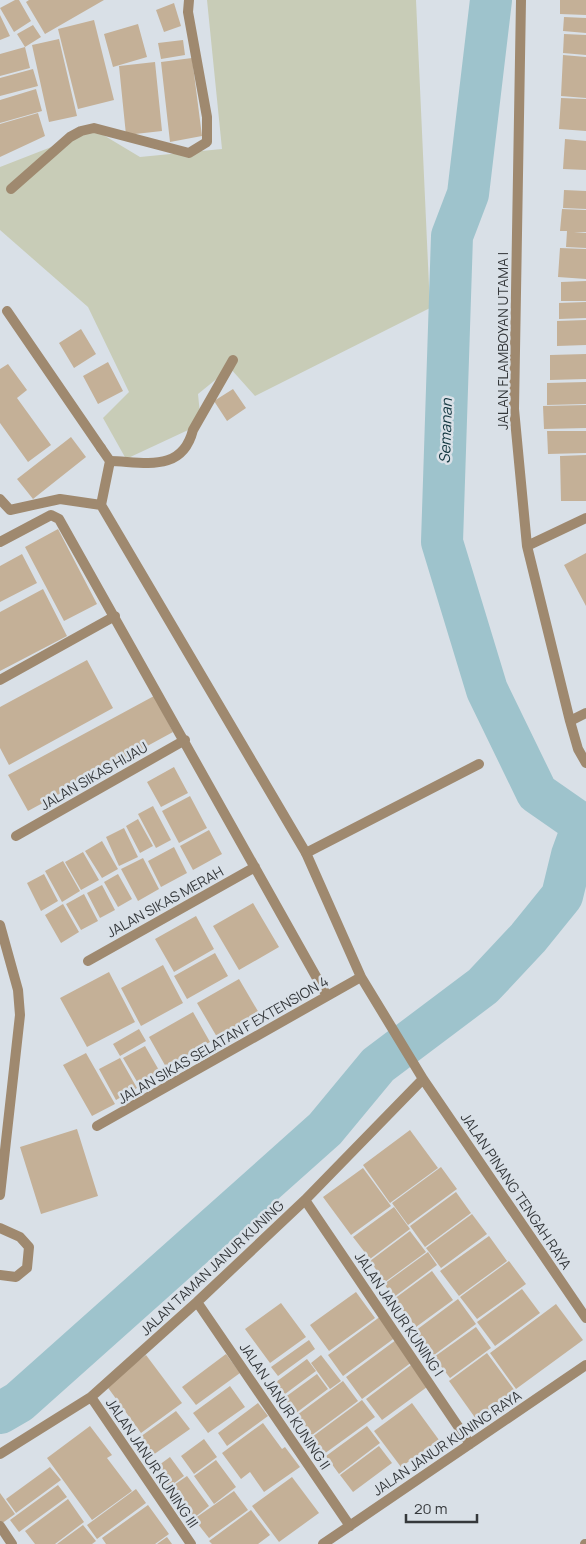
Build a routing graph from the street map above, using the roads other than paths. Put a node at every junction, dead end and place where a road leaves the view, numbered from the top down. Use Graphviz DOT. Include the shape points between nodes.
graph roads {
  1 [pos="189,0"];
  2 [pos="521,0"];
  3 [pos="12,188"];
  4 [pos="6,310"];
  5 [pos="233,360"];
  6 [pos="110,461"];
  7 [pos="0,499"];
  8 [pos="101,505"];
  9 [pos="586,518"];
  10 [pos="0,542"];
  11 [pos="527,546"];
  12 [pos="115,616"];
  13 [pos="0,680"];
  14 [pos="586,713"];
  15 [pos="570,721"];
  16 [pos="185,740"];
  17 [pos="586,763"];
  18 [pos="479,764"];
  19 [pos="16,836"];
  20 [pos="306,854"];
  21 [pos="255,867"];
  22 [pos="0,925"];
  23 [pos="2,939"];
  24 [pos="88,961"];
  25 [pos="361,977"];
  26 [pos="327,996"];
  27 [pos="423,1080"];
  28 [pos="0,1084"];
  29 [pos="12,1085"];
  30 [pos="97,1126"];
  31 [pos="0,1194"];
  32 [pos="305,1200"];
  33 [pos="0,1228"];
  34 [pos="0,1275"];
  35 [pos="197,1302"];
  36 [pos="586,1318"];
  37 [pos="586,1365"];
  38 [pos="91,1397"];
  39 [pos="470,1444"];
  40 [pos="0,1454"];
  41 [pos="0,1526"];
  42 [pos="350,1526"];
  43 [pos="12,1544"];
  44 [pos="191,1544"];
  45 [pos="323,1544"];
  1 -- 3 [label="street" via="188,12 207,117 207,142 189,153 94,128 81,131 70,136"];
  2 -- 11 [label="street, JALAN FLAMBOYAN UTAMA I" via="514,410"];
  4 -- 6 [label="street"];
  5 -- 6 [label="street" via="183,451 172,460 160,463"];
  6 -- 8 [label="street"];
  7 -- 8 [label="street" via="10,510 60,499"];
  8 -- 20 [label="street, JALAN PINANG TENGAH RAYA"];
  9 -- 11 [label="street"];
  10 -- 12 [label="street" via="54,515"];
  11 -- 15 [label="street, JALAN FLAMBOYAN UTAMA I"];
  12 -- 13 [label="street"];
  12 -- 16 [label="street"];
  14 -- 15 [label="street"];
  15 -- 17 [label="street, JALAN FLAMBOYAN UTAMA I"];
  16 -- 19 [label="street, JALAN SIKAS HIJAU"];
  16 -- 21 [label="street"];
  18 -- 20 [label="street"];
  20 -- 25 [label="street, JALAN PINANG TENGAH RAYA"];
  21 -- 24 [label="street, JALAN SIKAS MERAH"];
  21 -- 26 [label="street"];
  22 -- 23 [label="street"];
  23 -- 29 [label="street" via="18,990 20,1015"];
  25 -- 26 [label="street, JALAN SIKAS SELATAN F EXTENSION 4"];
  25 -- 27 [label="street, JALAN PINANG TENGAH RAYA"];
  26 -- 30 [label="street, JALAN SIKAS SELATAN F EXTENSION 4"];
  27 -- 32 [label="street, JALAN TAMAN JANUR KUNING"];
  27 -- 36 [label="street, JALAN PINANG TENGAH RAYA"];
  28 -- 29 [label="street"];
  29 -- 31 [label="street"];
  32 -- 35 [label="street, JALAN TAMAN JANUR KUNING"];
  32 -- 39 [label="street, JALAN JANUR KUNING I"];
  33 -- 34 [label="street" via="20,1237 29,1247 27,1268 16,1277"];
  35 -- 38 [label="street, JALAN TAMAN JANUR KUNING"];
  35 -- 42 [label="street, JALAN JANUR KUNING II"];
  37 -- 39 [label="street, JALAN JANUR KUNING RAYA"];
  38 -- 40 [label="street, JALAN TAMAN JANUR KUNING"];
  38 -- 44 [label="street, JALAN JANUR KUNING III"];
  39 -- 42 [label="street, JALAN JANUR KUNING RAYA"];
  41 -- 43 [label="street"];
  42 -- 45 [label="street, JALAN JANUR KUNING RAYA"];
}
